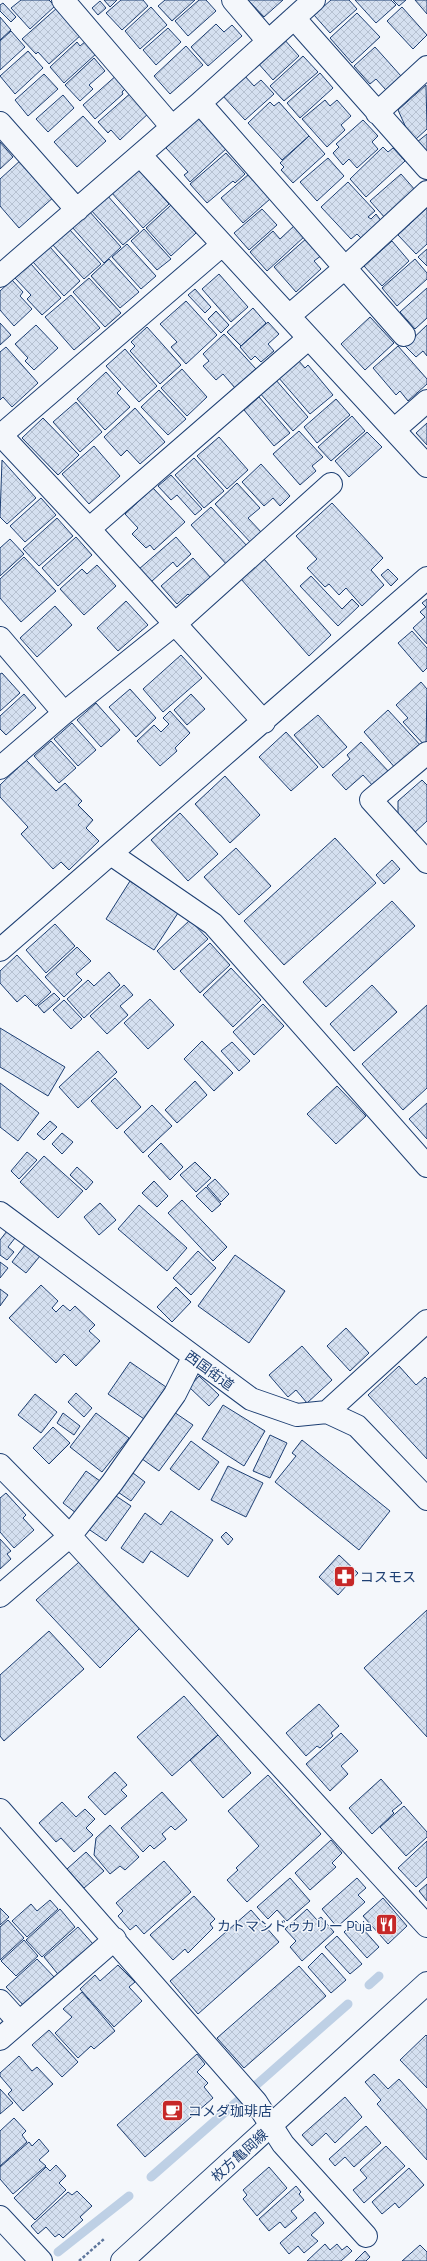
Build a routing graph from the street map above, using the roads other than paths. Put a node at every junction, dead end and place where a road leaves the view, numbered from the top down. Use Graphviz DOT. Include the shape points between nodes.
graph roads {
  1 [pos="64,0"];
  2 [pos="233,0"];
  3 [pos="314,0"];
  4 [pos="294,18"];
  5 [pos="268,40"];
  6 [pos="427,67"];
  7 [pos="200,103"];
  8 [pos="377,113"];
  9 [pos="0,123"];
  10 [pos="172,127"];
  11 [pos="140,155"];
  12 [pos="427,168"];
  13 [pos="427,192"];
  14 [pos="77,210"];
  15 [pos="222,245"];
  16 [pos="346,267"];
  17 [pos="0,276"];
  18 [pos="289,316"];
  19 [pos="404,335"];
  20 [pos="308,338"];
  21 [pos="427,401"];
  22 [pos="395,429"];
  23 [pos="0,435"];
  24 [pos="427,466"];
  25 [pos="331,484"];
  26 [pos="89,529"];
  27 [pos="427,578"];
  28 [pos="175,624"];
  29 [pos="0,638"];
  30 [pos="64,713"];
  31 [pos="264,722"];
  32 [pos="427,753"];
  33 [pos="0,768"];
  34 [pos="111,854"];
  35 [pos="427,862"];
  36 [pos="0,950"];
  37 [pos="427,1166"];
  38 [pos="0,1213"];
  39 [pos="427,1321"];
  40 [pos="194,1358"];
  41 [pos="327,1412"];
  42 [pos="0,1466"];
  43 [pos="427,1499"];
  44 [pos="70,1536"];
  45 [pos="0,1596"];
  46 [pos="0,1810"];
  47 [pos="427,1926"];
  48 [pos="115,1939"];
  49 [pos="427,1983"];
  50 [pos="0,2001"];
  51 [pos="19,2022"];
  52 [pos="0,2039"];
  53 [pos="272,2126"];
  54 [pos="0,2217"];
  55 [pos="366,2236"];
  56 [pos="41,2261"];
  57 [pos="122,2261"];
  1 -- 10 [label="street"];
  2 -- 5 [label="street"];
  3 -- 4 [label="street"];
  4 -- 5 [label="street"];
  4 -- 8 [label="street"];
  5 -- 7 [label="street"];
  6 -- 8 [label="street"];
  7 -- 10 [label="street"];
  7 -- 16 [label="street"];
  8 -- 12 [label="street"];
  9 -- 14 [label="street"];
  10 -- 11 [label="street"];
  11 -- 14 [label="street"];
  11 -- 15 [label="street"];
  13 -- 16 [label="street"];
  14 -- 17 [label="street"];
  15 -- 18 [label="street"];
  15 -- 23 [label="street"];
  16 -- 18 [label="street"];
  16 -- 19 [label="street"];
  18 -- 20 [label="street"];
  20 -- 22 [label="street"];
  20 -- 26 [label="street"];
  21 -- 22 [label="street"];
  22 -- 24 [label="street"];
  23 -- 26 [label="street"];
  25 -- 28 [label="street"];
  26 -- 28 [label="street"];
  27 -- 31 [label="street"];
  28 -- 30 [label="street"];
  28 -- 31 [label="street"];
  29 -- 30 [label="street"];
  30 -- 33 [label="street"];
  31 -- 34 [label="street"];
  32 -- 35 [label="street" via="371,800"];
  34 -- 36 [label="street"];
  34 -- 37 [label="street" via="213,924"];
  38 -- 40 [label="street, 西国街道"];
  39 -- 41 [label="street"];
  40 -- 41 [label="street, 西国街道" via="251,1399 298,1415"];
  40 -- 44 [label="street" via="175,1394 112,1483"];
  41 -- 43 [label="street" via="357,1426"];
  42 -- 44 [label="street"];
  44 -- 45 [label="street"];
  44 -- 47 [label="street"];
  46 -- 48 [label="street"];
  48 -- 51 [label="street"];
  48 -- 53 [label="street" via="256,2102"];
  49 -- 53 [label="street, 枚方亀岡線"];
  50 -- 51 [label="street"];
  51 -- 52 [label="street"];
  53 -- 55 [label="street" via="283,2144"];
  53 -- 57 [label="street, 枚方亀岡線"];
  54 -- 56 [label="street"];
}
